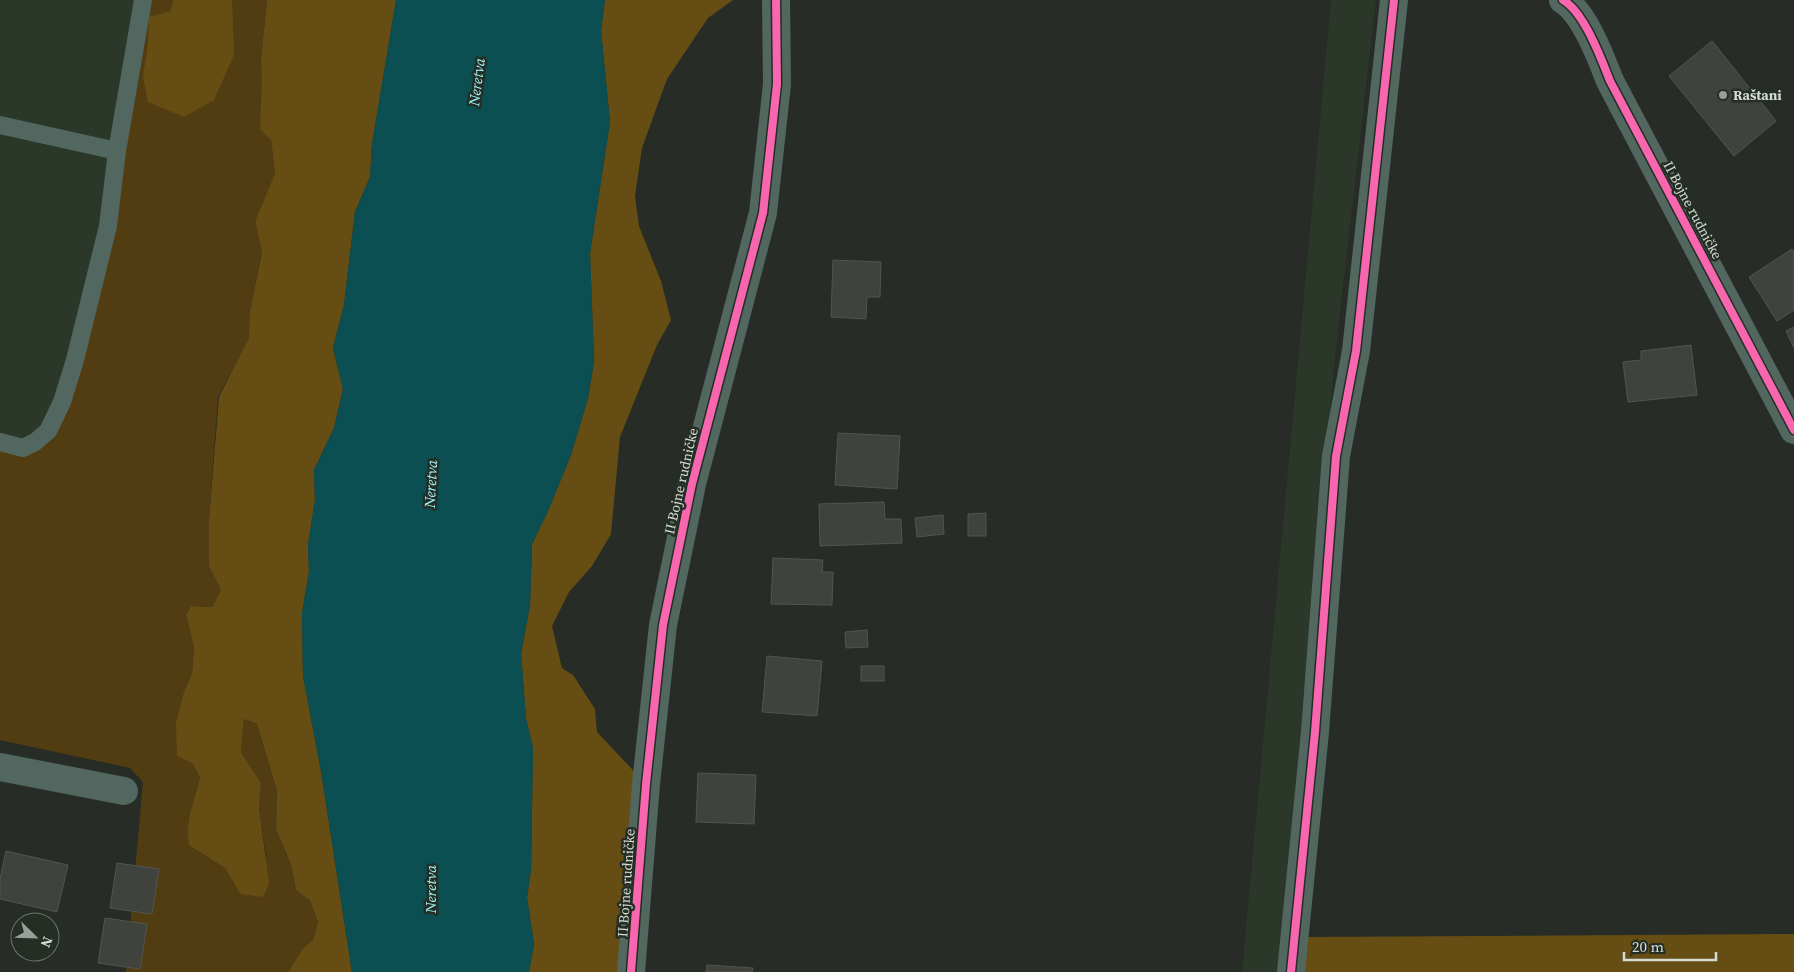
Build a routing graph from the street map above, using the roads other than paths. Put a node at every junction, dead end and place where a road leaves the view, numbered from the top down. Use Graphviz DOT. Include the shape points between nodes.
graph roads {
  1 [pos="142,0"];
  2 [pos="776,0"];
  3 [pos="1394,0"];
  4 [pos="1567,1"];
  5 [pos="0,125"];
  6 [pos="117,151"];
  7 [pos="1794,430"];
  8 [pos="0,442"];
  9 [pos="0,767"];
  10 [pos="124,791"];
  11 [pos="632,972"];
  12 [pos="1291,972"];
  1 -- 6 [label="lane"];
  2 -- 11 [label="street, II Bojne rudničke" via="777,84 763,213 692,484 663,625 646,784"];
  3 -- 12 [label="street" via="1356,352 1336,456 1315,732"];
  4 -- 7 [label="street, II Bojne rudničke" via="1592,37 1610,81"];
  5 -- 6 [label="lane"];
  6 -- 8 [label="lane" via="108,226 62,402 48,431 35,442 23,448"];
  9 -- 10 [label="street"];
}
